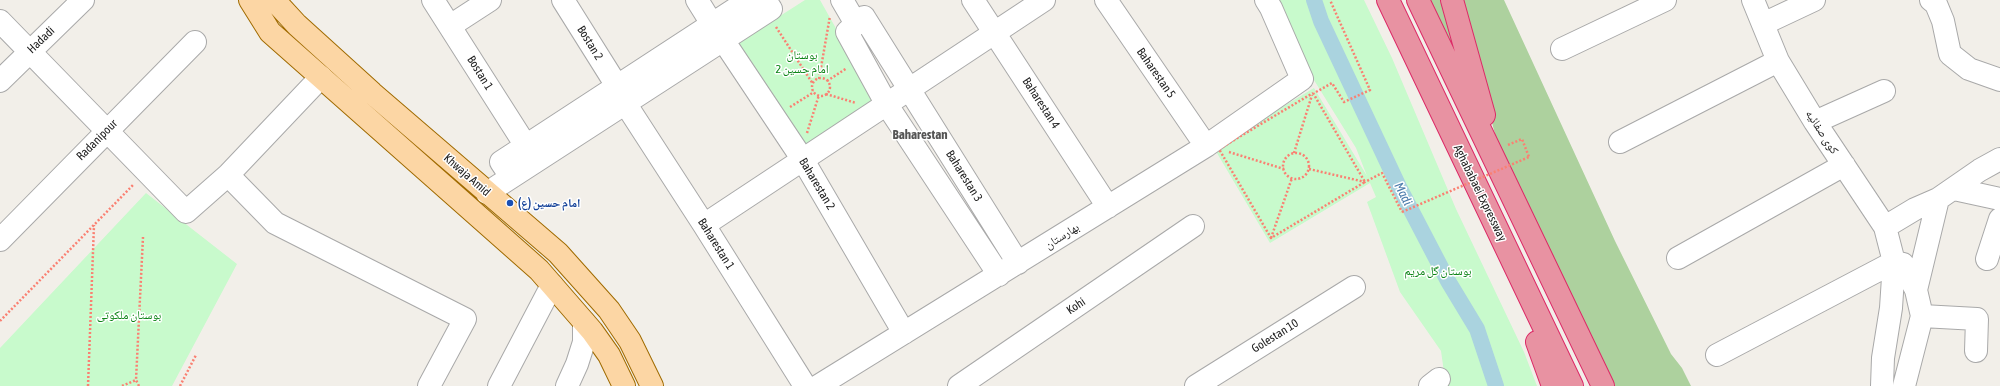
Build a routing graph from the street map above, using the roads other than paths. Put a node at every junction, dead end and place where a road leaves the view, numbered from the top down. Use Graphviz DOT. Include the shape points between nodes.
graph roads {
  1 [pos="83,0"];
  2 [pos="250,0"];
  3 [pos="274,0"];
  4 [pos="434,0"];
  5 [pos="490,0"];
  6 [pos="563,0"];
  7 [pos="697,0"];
  8 [pos="973,0"];
  9 [pos="1044,0"];
  10 [pos="1106,0"];
  11 [pos="1266,0"];
  12 [pos="1388,0"];
  13 [pos="1418,0"];
  14 [pos="1452,0"];
  15 [pos="1665,0"];
  16 [pos="1753,0"];
  17 [pos="1814,0"];
  18 [pos="1931,0"];
  19 [pos="764,4"];
  20 [pos="836,4"];
  21 [pos="0,21"];
  22 [pos="856,24"];
  23 [pos="1763,24"];
  24 [pos="450,26"];
  25 [pos="717,32"];
  26 [pos="995,33"];
  27 [pos="195,42"];
  28 [pos="1562,49"];
  29 [pos="29,51"];
  30 [pos="1778,61"];
  31 [pos="321,77"];
  32 [pos="2000,80"];
  33 [pos="0,81"];
  34 [pos="910,89"];
  35 [pos="1884,90"];
  36 [pos="621,95"];
  37 [pos="883,107"];
  38 [pos="1815,122"];
  39 [pos="107,131"];
  40 [pos="1620,142"];
  41 [pos="526,146"];
  42 [pos="1212,148"];
  43 [pos="802,158"];
  44 [pos="2000,159"];
  45 [pos="1496,160"];
  46 [pos="1844,165"];
  47 [pos="228,175"];
  48 [pos="511,177"];
  49 [pos="487,193"];
  50 [pos="1946,194"];
  51 [pos="2000,199"];
  52 [pos="1108,207"];
  53 [pos="2000,219"];
  54 [pos="1494,222"];
  55 [pos="704,225"];
  56 [pos="1193,226"];
  57 [pos="1885,227"];
  58 [pos="0,240"];
  59 [pos="1678,258"];
  60 [pos="1987,259"];
  61 [pos="1894,262"];
  62 [pos="1018,263"];
  63 [pos="998,274"];
  64 [pos="552,285"];
  65 [pos="1354,287"];
  66 [pos="1916,290"];
  67 [pos="1922,316"];
  68 [pos="584,322"];
  69 [pos="904,333"];
  70 [pos="1976,351"];
  71 [pos="1717,355"];
  72 [pos="429,386"];
  73 [pos="498,386"];
  74 [pos="567,386"];
  75 [pos="624,386"];
  76 [pos="652,386"];
  77 [pos="805,386"];
  78 [pos="818,386"];
  79 [pos="959,386"];
  80 [pos="1196,386"];
  81 [pos="1553,386"];
  82 [pos="1572,386"];
  83 [pos="1603,386"];
  84 [pos="1882,386"];
  85 [pos="1904,386"];
  1 -- 29 [label="street, Hadadi"];
  2 -- 31 [label="main road, Khwaja Amid" via="270,32"];
  3 -- 49 [label="main road, Khwaja Amid" via="297,25"];
  4 -- 24 [label="street, Bostan 1"];
  5 -- 24 [label="street"];
  6 -- 36 [label="street, Bostan 2"];
  7 -- 25 [label="street, Baharestan 2"];
  8 -- 26 [label="street, Baharestan 4"];
  9 -- 26 [label="street"];
  10 -- 42 [label="street, Baharestan 5"];
  11 -- 42 [label="street, بهارستان" via="1307,86"];
  12 -- 54 [label="highway, Aghababaei Expressway"];
  13 -- 45 [label="highway"];
  14 -- 45 [label="highway"];
  15 -- 28 [label="street"];
  16 -- 23 [label="street, کوی صفائیه"];
  17 -- 23 [label="street"];
  18 -- 32 [label="street" via="1936,4 1943,20 1950,54 1969,69"];
  19 -- 25 [label="street"];
  20 -- 22 [label="street"];
  21 -- 29 [label="street"];
  22 -- 34 [label="street, Baharestan 3" via="864,17"];
  22 -- 37 [label="street, Baharestan 3" via="847,32"];
  23 -- 30 [label="street, کوی صفائیه"];
  24 -- 41 [label="street, Bostan 1"];
  25 -- 36 [label="street"];
  25 -- 43 [label="street, Baharestan 2"];
  26 -- 34 [label="street"];
  26 -- 52 [label="street, Baharestan 4"];
  27 -- 39 [label="street, Radanipour"];
  29 -- 33 [label="street, Hadadi"];
  29 -- 39 [label="street"];
  30 -- 38 [label="street, کوی صفائیه"];
  30 -- 40 [label="street"];
  31 -- 47 [label="street"];
  31 -- 64 [label="main road, Khwaja Amid" via="490,224"];
  34 -- 37 [label="street"];
  34 -- 62 [label="street, Baharestan 3"];
  35 -- 38 [label="street"];
  36 -- 41 [label="street"];
  36 -- 48 [label="street"];
  36 -- 55 [label="street, Baharestan 1"];
  37 -- 43 [label="street"];
  37 -- 63 [label="street, Baharestan 3"];
  38 -- 46 [label="street, کوی صفائیه"];
  39 -- 47 [label="street" via="186,212"];
  39 -- 58 [label="street, Radanipour"];
  41 -- 48 [label="street" via="501,162"];
  42 -- 52 [label="street, بهارستان"];
  43 -- 55 [label="street"];
  43 -- 69 [label="street, Baharestan 2"];
  44 -- 50 [label="street"];
  45 -- 83 [label="highway"];
  46 -- 57 [label="street, کوی صفائیه"];
  46 -- 59 [label="street"];
  47 -- 72 [label="street" via="275,223 465,319"];
  48 -- 49 [label="street"];
  49 -- 76 [label="main road, Khwaja Amid" via="558,253 588,284 630,341"];
  50 -- 51 [label="street"];
  50 -- 57 [label="street"];
  50 -- 66 [label="street"];
  52 -- 62 [label="street, بهارستان"];
  53 -- 60 [label="street"];
  54 -- 81 [label="highway"];
  54 -- 82 [label="highway, Aghababaei Expressway"];
  55 -- 77 [label="street, Baharestan 1"];
  56 -- 79 [label="street, Kohi"];
  57 -- 61 [label="street, کوی صفائیه"];
  61 -- 66 [label="street" via="1903,264"];
  61 -- 71 [label="street"];
  61 -- 84 [label="street, کوی صفائیه"];
  62 -- 63 [label="street, بهارستان"];
  63 -- 69 [label="street, بهارستان"];
  64 -- 68 [label="main road, Khwaja Amid"];
  64 -- 73 [label="street"];
  65 -- 80 [label="street, Golestan 10"];
  66 -- 67 [label="street"];
  67 -- 70 [label="street" via="1977,320"];
  67 -- 85 [label="street"];
  68 -- 74 [label="street" via="584,342"];
  68 -- 75 [label="main road, Khwaja Amid" via="609,355"];
  69 -- 78 [label="street, بهارستان"];
}
